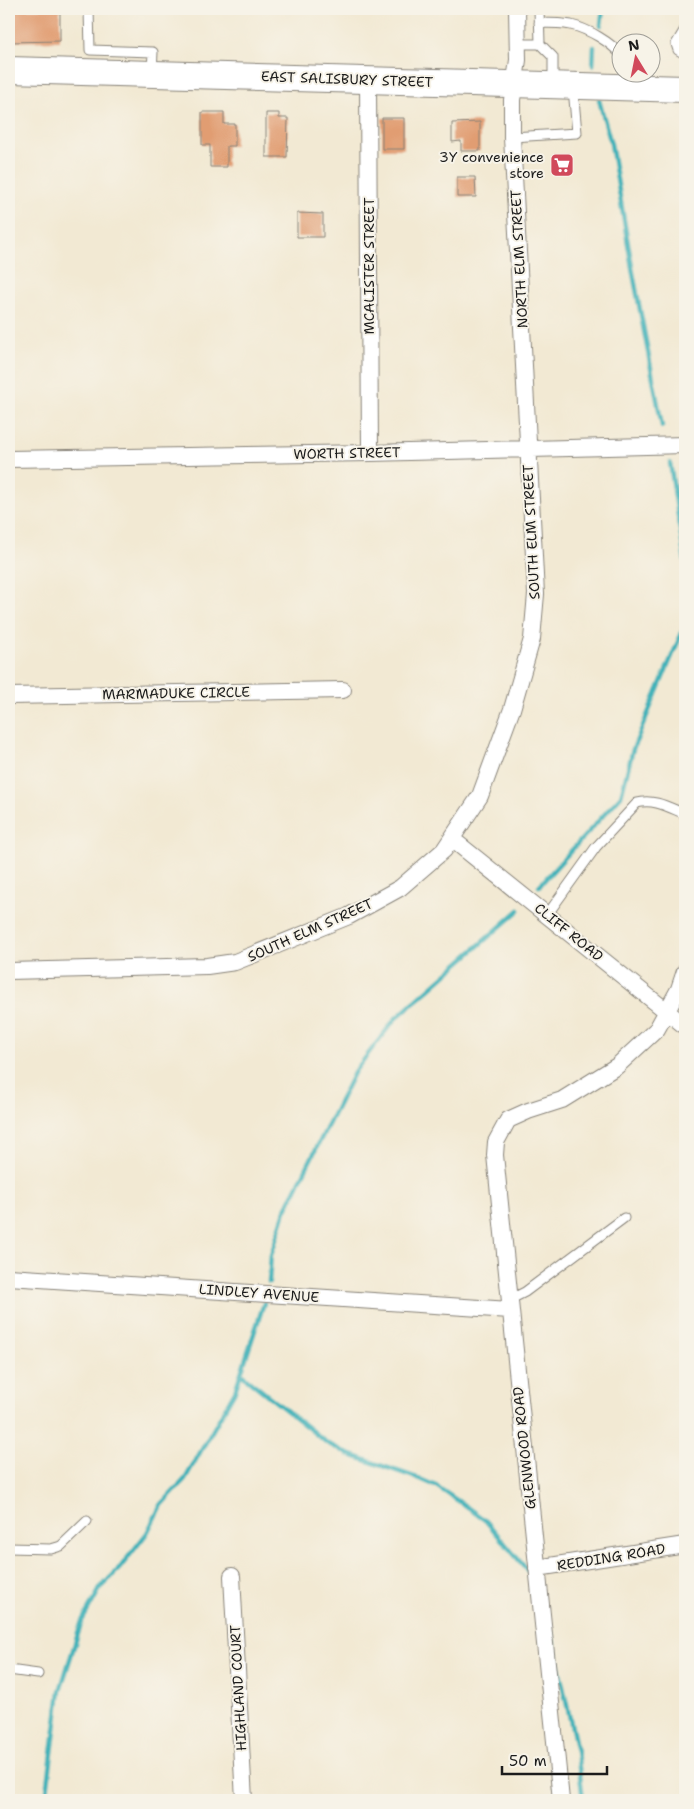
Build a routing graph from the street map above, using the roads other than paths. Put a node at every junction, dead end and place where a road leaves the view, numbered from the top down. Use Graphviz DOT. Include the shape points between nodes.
graph roads {
  1 [pos="88,9"];
  2 [pos="517,9"];
  3 [pos="539,9"];
  4 [pos="539,23"];
  5 [pos="685,29"];
  6 [pos="518,44"];
  7 [pos="540,44"];
  8 [pos="612,47"];
  9 [pos="685,54"];
  10 [pos="90,61"];
  11 [pos="9,70"];
  12 [pos="368,80"];
  13 [pos="514,84"];
  14 [pos="563,85"];
  15 [pos="685,89"];
  16 [pos="512,137"];
  17 [pos="685,445"];
  18 [pos="528,449"];
  19 [pos="370,453"];
  20 [pos="9,459"];
  21 [pos="343,690"];
  22 [pos="9,696"];
  23 [pos="685,814"];
  24 [pos="452,839"];
  25 [pos="547,915"];
  26 [pos="9,971"];
  27 [pos="685,971"];
  28 [pos="667,1011"];
  29 [pos="685,1026"];
  30 [pos="624,1218"];
  31 [pos="9,1277"];
  32 [pos="509,1305"];
  33 [pos="87,1521"];
  34 [pos="685,1545"];
  35 [pos="9,1548"];
  36 [pos="537,1568"];
  37 [pos="232,1576"];
  38 [pos="9,1670"];
  39 [pos="38,1674"];
  40 [pos="244,1800"];
  41 [pos="561,1800"];
  1 -- 10 [label="lane"];
  2 -- 6 [label="street, NORTH ELM STREET"];
  3 -- 4 [label="lane"];
  4 -- 7 [label="lane"];
  4 -- 8 [label="lane" via="571,25"];
  5 -- 9 [label="lane" via="676,44 678,50"];
  6 -- 7 [label="lane"];
  6 -- 13 [label="street, NORTH ELM STREET"];
  7 -- 14 [label="lane" via="553,57"];
  10 -- 11 [label="main road, EAST SALISBURY STREET"];
  10 -- 12 [label="main road, EAST SALISBURY STREET" via="152,73"];
  12 -- 13 [label="main road, EAST SALISBURY STREET"];
  12 -- 19 [label="street, MCALISTER STREET"];
  13 -- 14 [label="main road, EAST SALISBURY STREET"];
  13 -- 16 [label="street, NORTH ELM STREET"];
  14 -- 15 [label="main road, EAST SALISBURY STREET" via="628,84"];
  14 -- 16 [label="lane" via="577,133"];
  16 -- 18 [label="street, NORTH ELM STREET"];
  17 -- 18 [label="street, WORTH STREET"];
  18 -- 19 [label="street, WORTH STREET"];
  18 -- 24 [label="street, SOUTH ELM STREET" via="536,594 532,640 512,709 480,796"];
  19 -- 20 [label="street, WORTH STREET"];
  21 -- 22 [label="street, MARMADUKE CIRCLE"];
  23 -- 25 [label="lane" via="654,802 638,803 596,847"];
  24 -- 25 [label="street, CLIFF ROAD"];
  24 -- 26 [label="street, SOUTH ELM STREET" via="444,850 400,888 349,916 235,962 207,966"];
  25 -- 28 [label="street, CLIFF ROAD"];
  27 -- 28 [label="street, GLENWOOD ROAD"];
  28 -- 29 [label="street, CLIFF ROAD"];
  28 -- 32 [label="street, GLENWOOD ROAD" via="657,1029 617,1066 562,1100 508,1120 496,1142"];
  30 -- 32 [label="lane"];
  31 -- 32 [label="street, LINDLEY AVENUE"];
  32 -- 36 [label="street, GLENWOOD ROAD"];
  33 -- 35 [label="lane" via="61,1546 51,1549"];
  34 -- 36 [label="street, REDDING ROAD"];
  36 -- 41 [label="street, GLENWOOD ROAD"];
  37 -- 40 [label="street, HIGHLAND COURT"];
  38 -- 39 [label="lane"];
}
